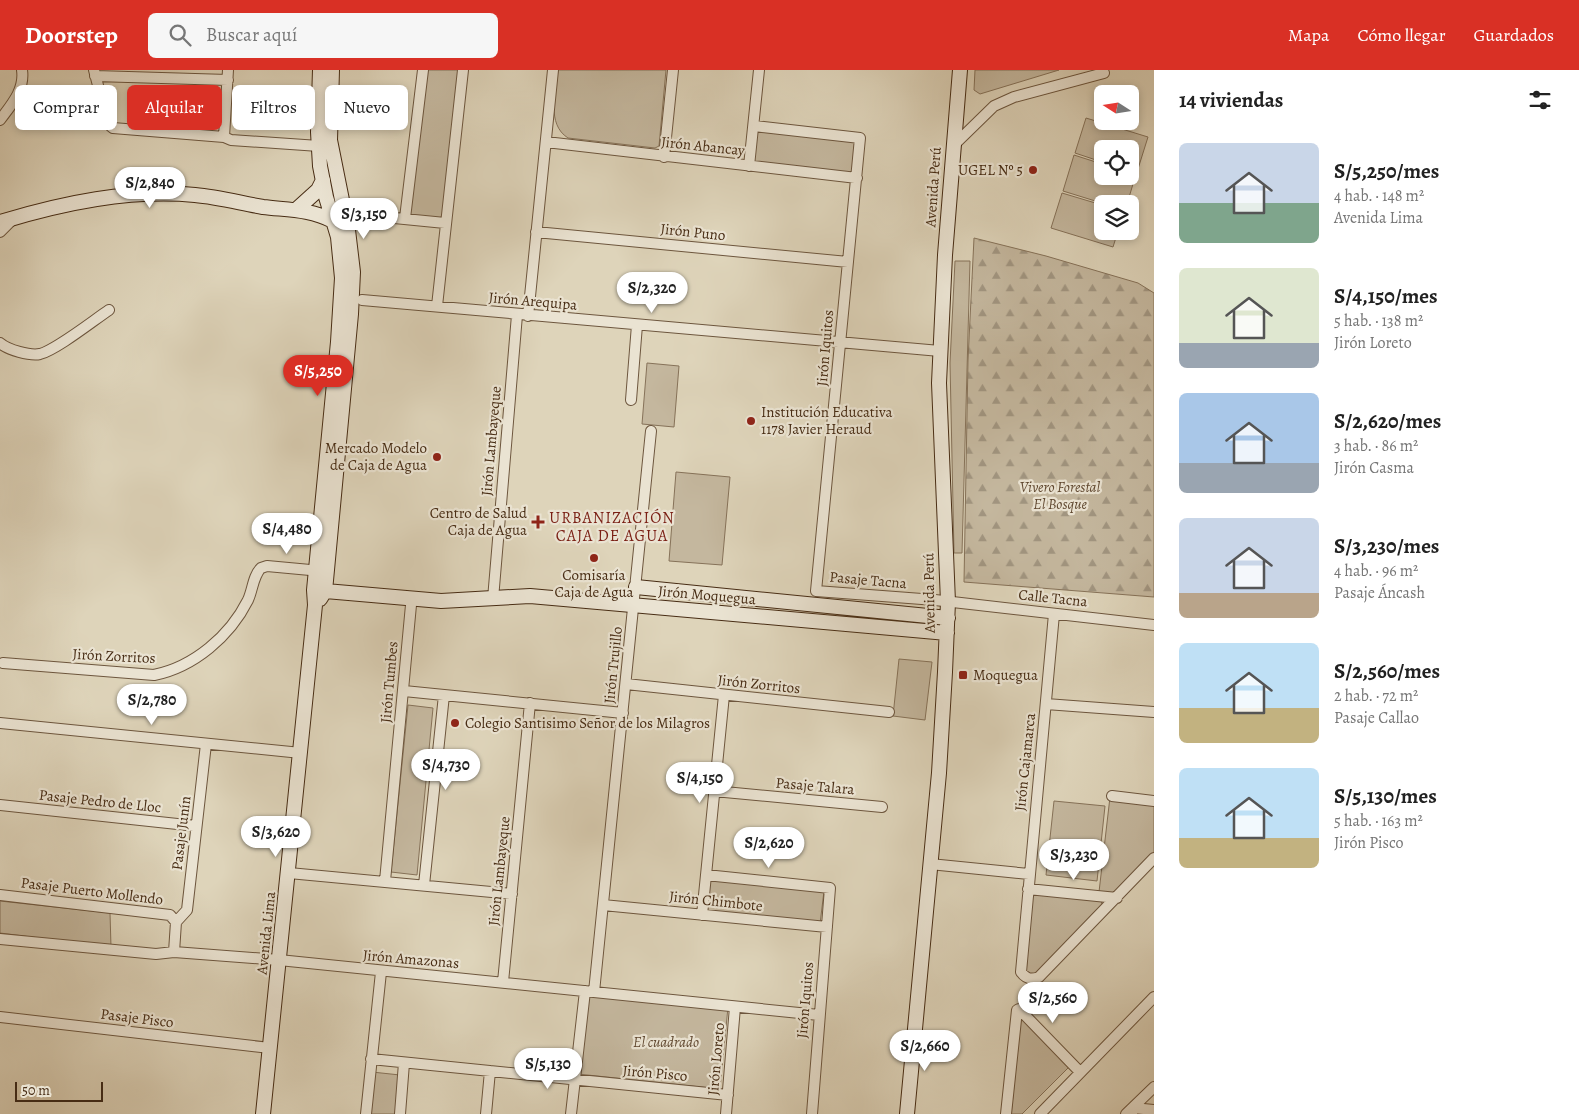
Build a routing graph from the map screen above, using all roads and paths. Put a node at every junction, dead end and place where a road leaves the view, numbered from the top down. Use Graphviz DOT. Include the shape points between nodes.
graph roads {
  1 [pos="22,70"];
  2 [pos="320,70"];
  3 [pos="332,70"];
  4 [pos="423,70"];
  5 [pos="462,70"];
  6 [pos="553,70"];
  7 [pos="673,70"];
  8 [pos="758,70"];
  9 [pos="960,70"];
  10 [pos="95,73"];
  11 [pos="1104,73"];
  12 [pos="228,75"];
  13 [pos="0,120"];
  14 [pos="754,126"];
  15 [pos="224,137"];
  16 [pos="546,142"];
  17 [pos="319,146"];
  18 [pos="953,146"];
  19 [pos="664,157"];
  20 [pos="749,166"];
  21 [pos="329,178"];
  22 [pos="857,178"];
  23 [pos="298,209"];
  24 [pos="374,216"];
  25 [pos="16,217"];
  26 [pos="404,218"];
  27 [pos="333,221"];
  28 [pos="0,222"];
  29 [pos="445,223"];
  30 [pos="0,232"];
  31 [pos="536,232"];
  32 [pos="848,262"];
  33 [pos="362,300"];
  34 [pos="437,306"];
  35 [pos="109,310"];
  36 [pos="522,315"];
  37 [pos="637,325"];
  38 [pos="0,343"];
  39 [pos="841,343"];
  40 [pos="940,351"];
  41 [pos="631,400"];
  42 [pos="651,431"];
  43 [pos="321,571"];
  44 [pos="636,587"];
  45 [pos="319,590"];
  46 [pos="816,591"];
  47 [pos="493,599"];
  48 [pos="948,602"];
  49 [pos="411,605"];
  50 [pos="634,605"];
  51 [pos="1054,614"];
  52 [pos="948,618"];
  53 [pos="1154,625"];
  54 [pos="947,633"];
  55 [pos="4,663"];
  56 [pos="626,684"];
  57 [pos="404,691"];
  58 [pos="444,695"];
  59 [pos="724,695"];
  60 [pos="530,703"];
  61 [pos="1046,704"];
  62 [pos="889,712"];
  63 [pos="1154,712"];
  64 [pos="623,713"];
  65 [pos="0,723"];
  66 [pos="206,744"];
  67 [pos="301,752"];
  68 [pos="714,791"];
  69 [pos="1112,796"];
  70 [pos="1154,801"];
  71 [pos="0,805"];
  72 [pos="882,807"];
  73 [pos="196,826"];
  74 [pos="1154,858"];
  75 [pos="930,864"];
  76 [pos="289,873"];
  77 [pos="706,874"];
  78 [pos="1029,874"];
  79 [pos="385,881"];
  80 [pos="424,885"];
  81 [pos="1028,889"];
  82 [pos="512,894"];
  83 [pos="0,895"];
  84 [pos="1117,898"];
  85 [pos="603,905"];
  86 [pos="702,915"];
  87 [pos="176,922"];
  88 [pos="827,927"];
  89 [pos="0,939"];
  90 [pos="174,952"];
  91 [pos="279,960"];
  92 [pos="381,972"];
  93 [pos="503,982"];
  94 [pos="589,991"];
  95 [pos="1154,998"];
  96 [pos="736,1007"];
  97 [pos="819,1015"];
  98 [pos="0,1017"];
  99 [pos="270,1048"];
  100 [pos="371,1059"];
  101 [pos="404,1062"];
  102 [pos="490,1071"];
  103 [pos="1080,1072"];
  104 [pos="575,1081"];
  105 [pos="1154,1087"];
  106 [pos="728,1095"];
  107 [pos="1154,1110"];
  108 [pos="1130,1112"];
  109 [pos="263,1114"];
  110 [pos="366,1114"];
  111 [pos="400,1114"];
  112 [pos="486,1114"];
  113 [pos="571,1114"];
  114 [pos="726,1114"];
  115 [pos="812,1114"];
  116 [pos="907,1114"];
  117 [pos="1006,1114"];
  118 [pos="1040,1114"];
  1 -- 13 [label="street" via="21,87"];
  2 -- 17 [label="main road"];
  3 -- 21 [label="main road"];
  4 -- 26 [label="street"];
  5 -- 29 [label="street"];
  6 -- 16 [label="street, Jirón Lambayeque"];
  7 -- 19 [label="street"];
  8 -- 14 [label="street"];
  9 -- 18 [label="main road, Avenida Perú"];
  10 -- 12 [label="street"];
  10 -- 15 [label="street" via="108,124 116,128"];
  11 -- 18 [label="street" via="1014,97 994,106"];
  12 -- 15 [label="street"];
  14 -- 20 [label="street"];
  14 -- 22 [label="street, Jirón Iquitos" via="860,138"];
  15 -- 17 [label="street"];
  16 -- 19 [label="street, Jirón Abancay"];
  16 -- 31 [label="street, Jirón Lambayeque"];
  17 -- 21 [label="main road"];
  18 -- 40 [label="main road, Avenida Perú"];
  19 -- 20 [label="street, Jirón Abancay"];
  20 -- 22 [label="street, Jirón Abancay"];
  21 -- 23 [label="main road"];
  21 -- 27 [label="main road"];
  21 -- 43 [label="main road" via="348,230 353,286"];
  22 -- 32 [label="street, Jirón Iquitos"];
  23 -- 25 [label="main road" via="197,196 146,194 88,200"];
  23 -- 27 [label="main road"];
  24 -- 26 [label="street"];
  25 -- 28 [label="main road"];
  25 -- 30 [label="street"];
  26 -- 29 [label="street"];
  27 -- 43 [label="main road" via="341,257 341,309"];
  29 -- 34 [label="street"];
  31 -- 32 [label="street, Jirón Puno"];
  31 -- 36 [label="street, Jirón Lambayeque"];
  32 -- 39 [label="street, Jirón Iquitos"];
  33 -- 34 [label="street, Jirón Arequipa"];
  34 -- 36 [label="street, Jirón Arequipa"];
  35 -- 38 [label="street" via="40,354 18,351"];
  36 -- 37 [label="street, Jirón Arequipa"];
  36 -- 47 [label="street, Jirón Lambayeque"];
  37 -- 39 [label="street, Jirón Arequipa"];
  37 -- 41 [label="street"];
  39 -- 40 [label="street, Jirón Arequipa"];
  39 -- 46 [label="street, Jirón Iquitos"];
  40 -- 48 [label="main road, Avenida Perú"];
  42 -- 44 [label="street, Jirón Trujillo"];
  43 -- 45 [label="main road"];
  43 -- 55 [label="street, Jirón Zorritos" via="261,568 234,624 209,650 164,673 154,675"];
  44 -- 50 [label="street, Jirón Trujillo"];
  44 -- 52 [label="main road, Jirón Moquegua"];
  45 -- 47 [label="main road, Jirón Moquegua" via="441,601"];
  45 -- 67 [label="main road, Avenida Lima"];
  46 -- 48 [label="street, Pasaje Tacna"];
  47 -- 50 [label="main road, Jirón Moquegua" via="530,596"];
  48 -- 51 [label="street, Calle Tacna"];
  48 -- 52 [label="main road, Avenida Perú"];
  49 -- 57 [label="street, Jirón Tumbes"];
  50 -- 54 [label="main road, Jirón Moquegua"];
  50 -- 56 [label="street, Jirón Trujillo"];
  51 -- 53 [label="street, Calle Tacna"];
  51 -- 61 [label="street, Jirón Cajamarca"];
  52 -- 54 [label="main road, Avenida Perú"];
  54 -- 75 [label="main road, Avenida Perú"];
  56 -- 59 [label="street, Jirón Zorritos"];
  56 -- 64 [label="street, Jirón Trujillo"];
  57 -- 58 [label="street"];
  57 -- 79 [label="street, Jirón Tumbes"];
  58 -- 60 [label="street"];
  58 -- 80 [label="street"];
  59 -- 62 [label="street, Jirón Zorritos"];
  59 -- 68 [label="street"];
  60 -- 64 [label="street"];
  60 -- 82 [label="street, Jirón Lambayeque"];
  61 -- 63 [label="street"];
  61 -- 78 [label="street, Jirón Cajamarca"];
  64 -- 85 [label="street, Jirón Trujillo"];
  65 -- 66 [label="street"];
  66 -- 67 [label="street"];
  66 -- 73 [label="street, Pasaje Junín"];
  67 -- 76 [label="main road, Avenida Lima"];
  68 -- 72 [label="street, Pasaje Talara"];
  68 -- 77 [label="street"];
  69 -- 70 [label="street"];
  71 -- 73 [label="street, Pasaje Pedro de Lloc"];
  73 -- 87 [label="street, Pasaje Junín" via="187,910"];
  74 -- 84 [label="street"];
  75 -- 78 [label="street"];
  75 -- 116 [label="main road, Avenida Perú"];
  76 -- 79 [label="street"];
  76 -- 91 [label="main road, Avenida Lima"];
  77 -- 86 [label="street"];
  77 -- 88 [label="street, Jirón Iquitos" via="830,888"];
  78 -- 81 [label="street, Jirón Cajamarca"];
  79 -- 80 [label="street"];
  80 -- 82 [label="street"];
  81 -- 84 [label="street"];
  81 -- 84 [label="street, Jirón Cajamarca" via="1022,972 1029,979 1039,977"];
  82 -- 93 [label="street, Jirón Lambayeque"];
  83 -- 87 [label="street, Pasaje Puerto Mollendo" via="166,914"];
  85 -- 86 [label="street, Jirón Chimbote"];
  85 -- 94 [label="street, Jirón Trujillo"];
  86 -- 88 [label="street, Jirón Chimbote"];
  87 -- 90 [label="street, Pasaje Puerto Mollendo"];
  88 -- 97 [label="street, Jirón Iquitos"];
  89 -- 90 [label="street, Jirón Amazonas" via="156,954"];
  90 -- 91 [label="street, Jirón Amazonas"];
  91 -- 92 [label="street, Jirón Amazonas"];
  91 -- 99 [label="main road, Avenida Lima"];
  92 -- 93 [label="street, Jirón Amazonas"];
  92 -- 100 [label="street"];
  93 -- 94 [label="street, Jirón Amazonas"];
  94 -- 96 [label="street, Jirón Amazonas"];
  94 -- 104 [label="street, Jirón Trujillo"];
  95 -- 103 [label="street"];
  96 -- 97 [label="street, Jirón Amazonas"];
  96 -- 106 [label="street, Jirón Loreto"];
  97 -- 115 [label="street, Jirón Iquitos"];
  98 -- 99 [label="street, Pasaje Pisco"];
  99 -- 109 [label="main road, Avenida Lima"];
  100 -- 101 [label="street, Jirón Pisco"];
  100 -- 110 [label="street"];
  101 -- 102 [label="street, Jirón Pisco"];
  101 -- 111 [label="street"];
  102 -- 104 [label="street, Jirón Pisco"];
  102 -- 112 [label="street"];
  103 -- 117 [label="street" via="1022,1010 1017,1010"];
  103 -- 118 [label="street"];
  104 -- 106 [label="street, Jirón Pisco"];
  104 -- 113 [label="street, Jirón Trujillo"];
  105 -- 108 [label="street"];
  106 -- 114 [label="street, Jirón Loreto"];
  107 -- 108 [label="street"];
}
